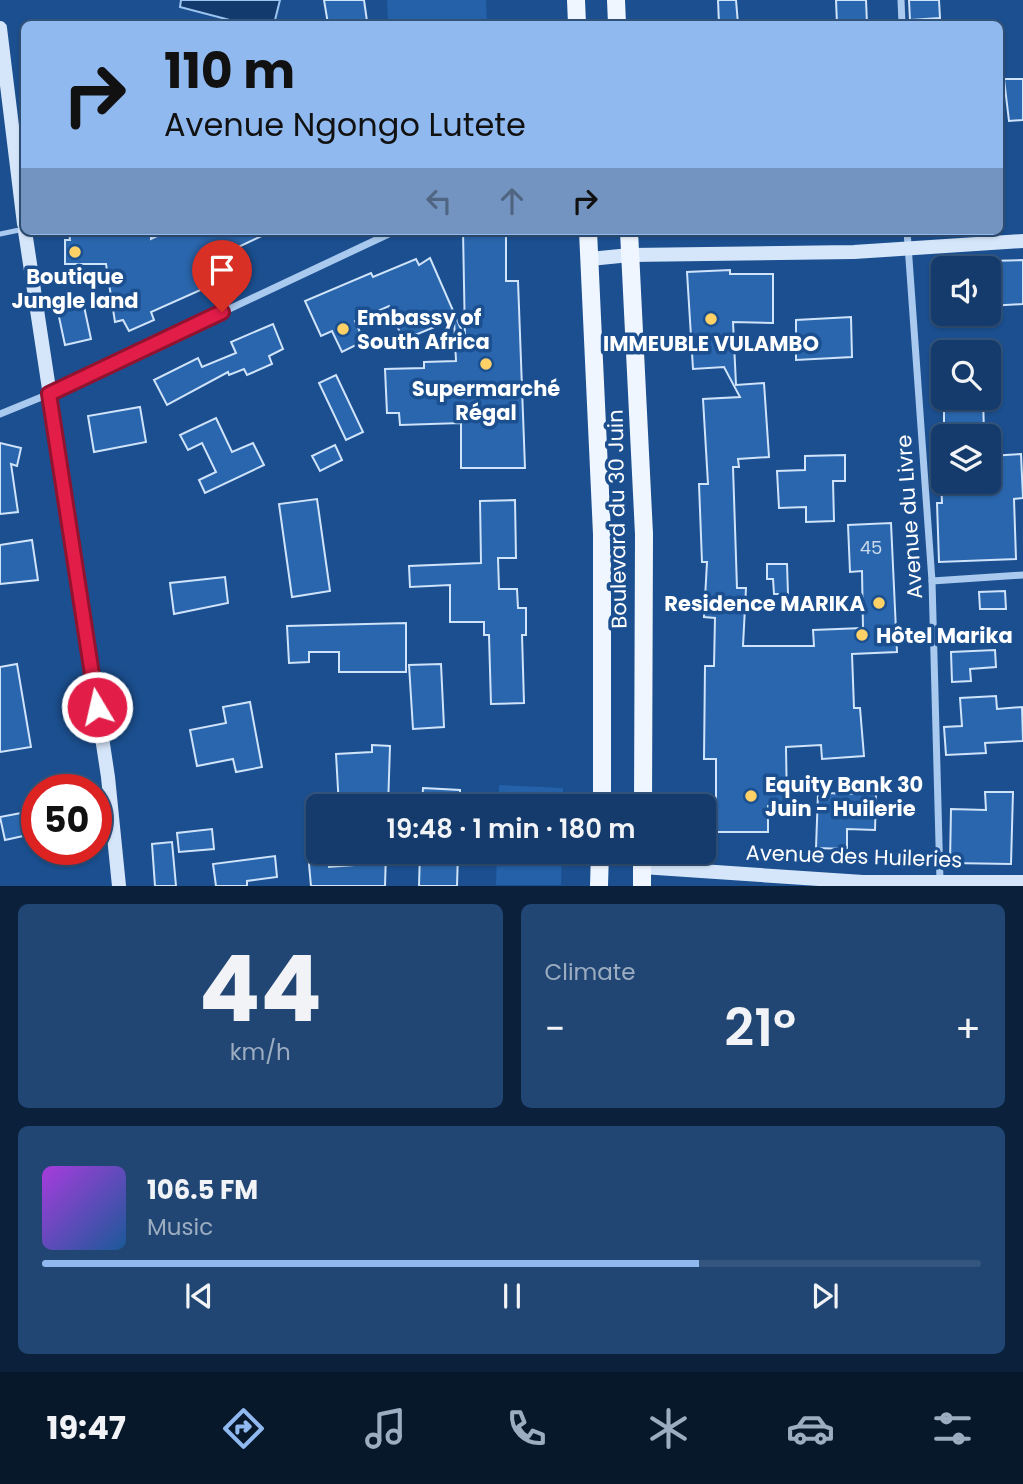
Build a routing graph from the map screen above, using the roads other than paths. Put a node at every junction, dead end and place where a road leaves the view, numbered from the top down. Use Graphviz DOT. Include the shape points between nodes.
graph roads {
  1 [pos="576,0"];
  2 [pos="616,0"];
  3 [pos="901,0"];
  4 [pos="577,21"];
  5 [pos="617,21"];
  6 [pos="902,21"];
  7 [pos="0,28"];
  8 [pos="21,196"];
  9 [pos="21,229"];
  10 [pos="0,234"];
  11 [pos="26,235"];
  12 [pos="387,235"];
  13 [pos="588,235"];
  14 [pos="629,235"];
  15 [pos="907,235"];
  16 [pos="1023,241"];
  17 [pos="908,248"];
  18 [pos="630,256"];
  19 [pos="590,259"];
  20 [pos="49,394"];
  21 [pos="0,414"];
  22 [pos="1023,575"];
  23 [pos="932,581"];
  24 [pos="602,794"];
  25 [pos="643,794"];
  26 [pos="600,864"];
  27 [pos="642,868"];
  28 [pos="783,881"];
  29 [pos="1023,882"];
  30 [pos="940,883"];
  31 [pos="119,886"];
  32 [pos="599,886"];
  1 -- 4 [label="main road"];
  2 -- 5 [label="main road"];
  3 -- 6 [label="street"];
  7 -- 8 [label="main road"];
  9 -- 10 [label="lane"];
  11 -- 20 [label="main road"];
  12 -- 20 [label="street"];
  13 -- 19 [label="main road, Boulevard du 30 Juin"];
  14 -- 18 [label="main road, Boulevard du 30 Juin"];
  15 -- 17 [label="street, Avenue du Livre"];
  16 -- 17 [label="main road"];
  17 -- 18 [label="main road"];
  17 -- 23 [label="street, Avenue du Livre"];
  18 -- 19 [label="main road"];
  18 -- 25 [label="main road, Boulevard du 30 Juin" via="644,534"];
  19 -- 24 [label="main road, Boulevard du 30 Juin" via="602,534"];
  20 -- 21 [label="street"];
  20 -- 31 [label="main road" via="108,777"];
  22 -- 23 [label="street"];
  23 -- 30 [label="street, Avenue du Livre"];
  26 -- 32 [label="main road"];
  27 -- 28 [label="main road, Avenue des Huileries"];
  28 -- 30 [label="main road, Avenue des Huileries"];
  29 -- 30 [label="main road, Avenue des Huileries"];
}
